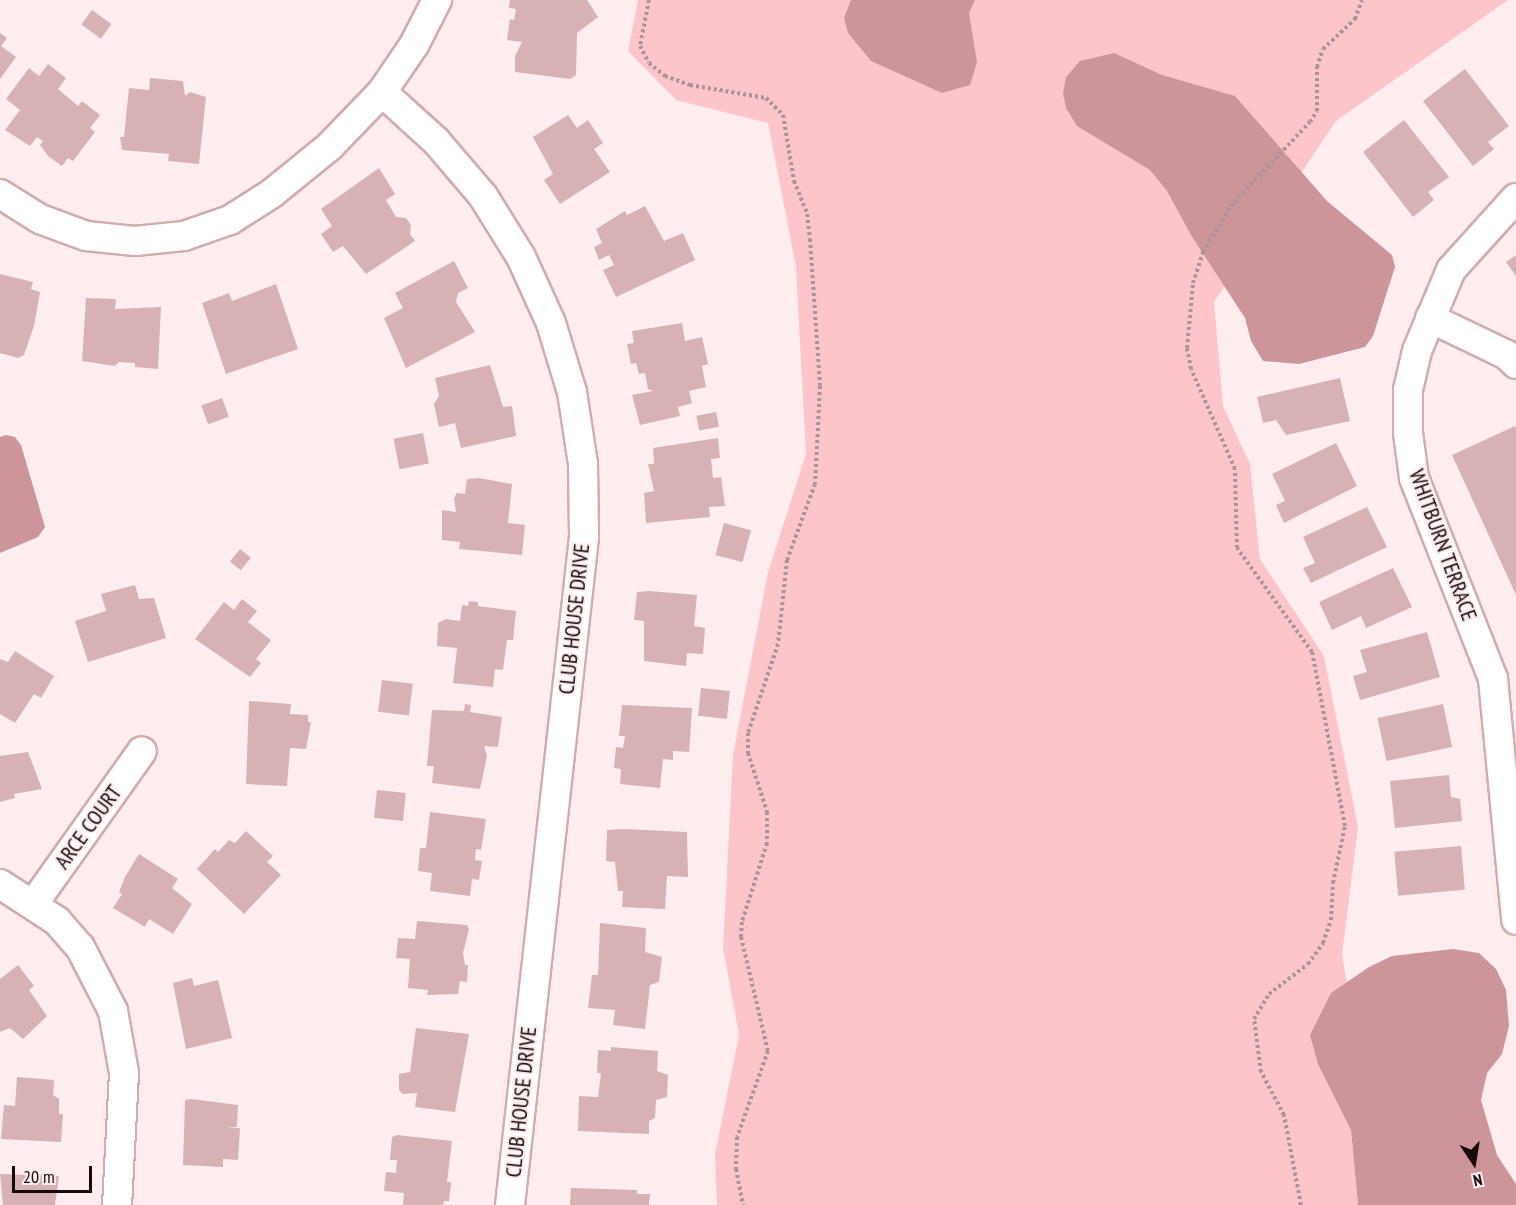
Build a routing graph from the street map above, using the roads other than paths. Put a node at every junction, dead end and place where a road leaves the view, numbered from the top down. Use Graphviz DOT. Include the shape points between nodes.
graph roads {
  1 [pos="437,0"];
  2 [pos="382,92"];
  3 [pos="0,194"];
  4 [pos="1516,198"];
  5 [pos="1430,318"];
  6 [pos="1516,364"];
  7 [pos="142,751"];
  8 [pos="0,884"];
  9 [pos="34,903"];
  10 [pos="1516,920"];
  11 [pos="117,1205"];
  12 [pos="510,1205"];
  1 -- 2 [label="street" via="414,45"];
  2 -- 3 [label="street" via="330,147 272,194 230,220 184,236 135,241 86,236 40,219"];
  2 -- 12 [label="street, CLUB HOUSE DRIVE" via="436,141 483,196 521,257 551,323 572,392 583,464 584,537"];
  4 -- 5 [label="street, WHITBURN TERRACE" via="1451,270"];
  5 -- 6 [label="street" via="1507,355"];
  5 -- 10 [label="street, WHITBURN TERRACE" via="1408,390 1414,478 1493,679"];
  7 -- 9 [label="street, ARCE COURT"];
  8 -- 9 [label="street"];
  9 -- 11 [label="street" via="80,947 112,1011 124,1073"];
}
